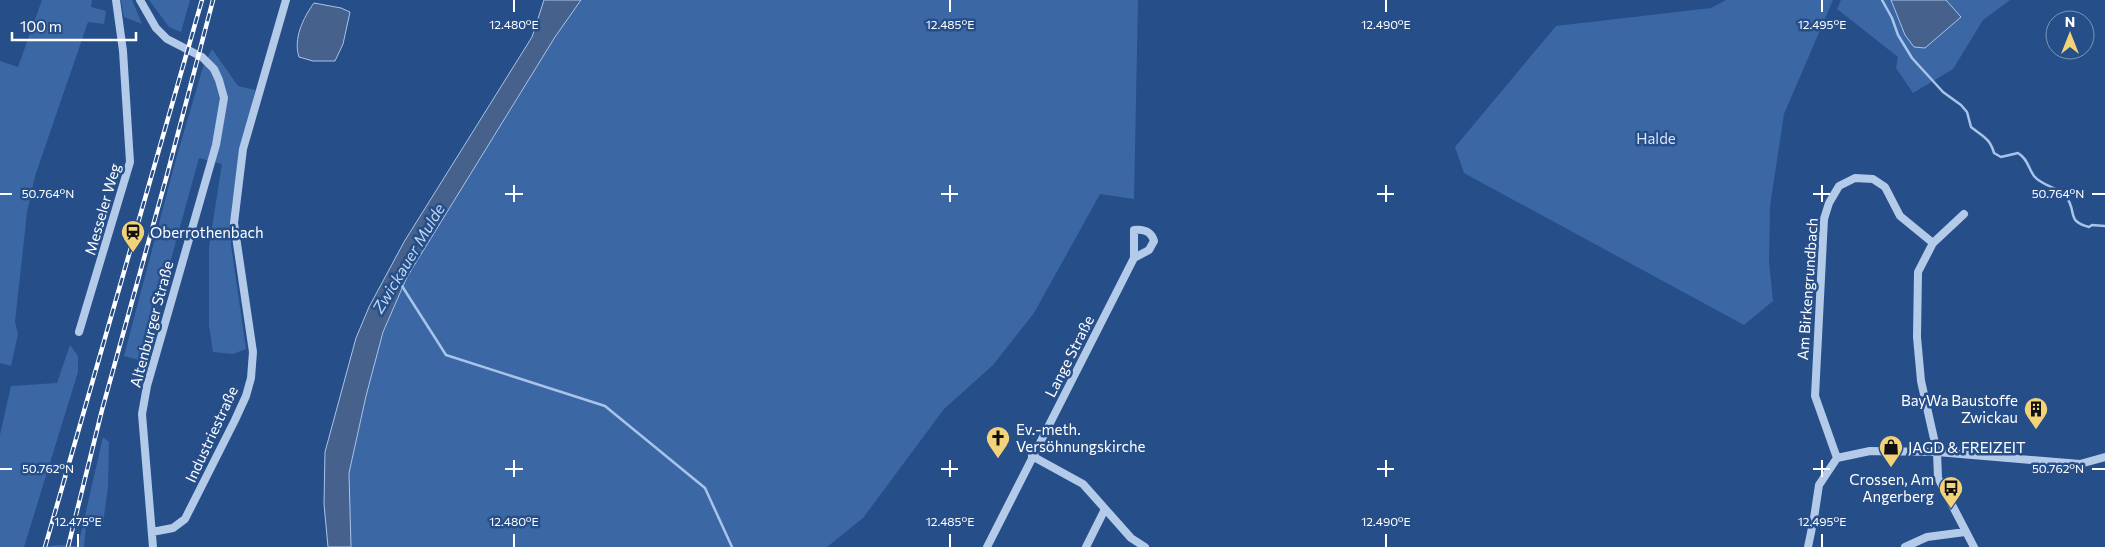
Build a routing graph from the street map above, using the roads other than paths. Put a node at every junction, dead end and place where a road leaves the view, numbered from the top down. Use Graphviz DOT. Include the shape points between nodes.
graph roads {
  1 [pos="116,0"];
  2 [pos="140,0"];
  3 [pos="286,0"];
  4 [pos="1964,214"];
  5 [pos="1933,243"];
  6 [pos="1134,258"];
  7 [pos="79,332"];
  8 [pos="1937,452"];
  9 [pos="1032,456"];
  10 [pos="2105,457"];
  11 [pos="1837,458"];
  12 [pos="1105,509"];
  13 [pos="152,532"];
  14 [pos="1966,532"];
  15 [pos="153,547"];
  16 [pos="987,547"];
  17 [pos="1086,547"];
  18 [pos="1145,547"];
  19 [pos="1808,547"];
  20 [pos="1905,547"];
  21 [pos="1974,547"];
  1 -- 7 [label="street, Messeler Weg" via="123,50 130,162"];
  2 -- 13 [label="street, Altenburger Straße" via="156,28 167,39 202,57 214,69 224,98 216,145 145,395 142,414"];
  3 -- 13 [label="street, Industriestraße" via="243,149 234,224 253,352 251,378 235,420 186,519 173,528"];
  4 -- 5 [label="street"];
  5 -- 8 [label="street" via="1918,272 1917,337 1921,381"];
  5 -- 11 [label="street, Am Birkengrundbach" via="1900,216 1885,187 1873,180 1855,178 1839,186 1829,202 1824,219 1815,396"];
  6 -- 9 [label="street, Lange Straße"];
  8 -- 10 [label="street" via="2080,464"];
  8 -- 11 [label="street" via="1870,451"];
  8 -- 14 [label="street" via="1938,478"];
  9 -- 12 [label="street" via="1083,484"];
  9 -- 16 [label="street, Lange Straße"];
  11 -- 19 [label="street" via="1819,485"];
  12 -- 17 [label="street"];
  12 -- 18 [label="street" via="1131,538"];
  13 -- 15 [label="street, Altenburger Straße"];
  14 -- 20 [label="street" via="1927,537"];
  14 -- 21 [label="street"];
}
